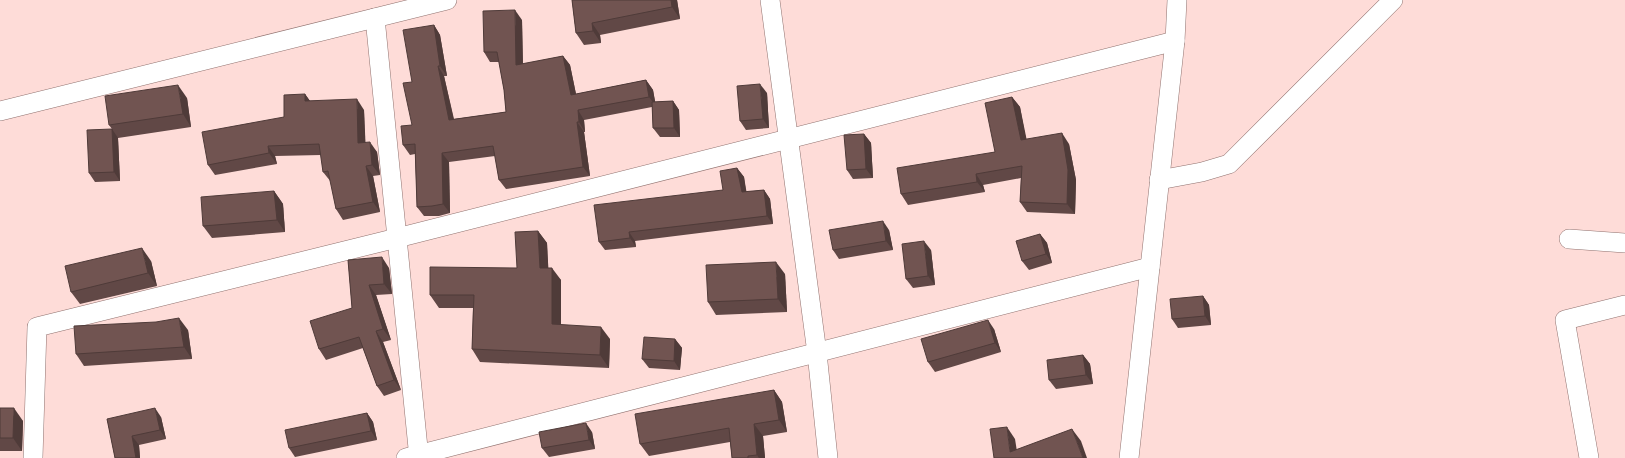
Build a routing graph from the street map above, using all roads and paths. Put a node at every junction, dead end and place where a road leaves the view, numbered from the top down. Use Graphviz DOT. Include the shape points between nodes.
graph roads {
  1 [pos="447,0"];
  2 [pos="770,0"];
  3 [pos="1177,0"];
  4 [pos="1393,0"];
  5 [pos="375,18"];
  6 [pos="1175,41"];
  7 [pos="0,111"];
  8 [pos="789,139"];
  9 [pos="1159,180"];
  10 [pos="397,238"];
  11 [pos="1568,239"];
  12 [pos="1625,243"];
  13 [pos="1150,267"];
  14 [pos="1625,305"];
  15 [pos="817,353"];
  16 [pos="415,457"];
  17 [pos="33,458"];
  18 [pos="828,458"];
  19 [pos="1130,458"];
  20 [pos="1589,458"];
  1 -- 5 [label="street"];
  2 -- 8 [label="street"];
  3 -- 6 [label="street"];
  4 -- 9 [label="street" via="1229,164"];
  5 -- 7 [label="street"];
  5 -- 10 [label="street"];
  6 -- 8 [label="street"];
  6 -- 9 [label="street"];
  8 -- 10 [label="street"];
  8 -- 15 [label="street"];
  9 -- 13 [label="street"];
  10 -- 16 [label="street"];
  10 -- 17 [label="street" via="37,327"];
  11 -- 12 [label="street"];
  13 -- 15 [label="street"];
  13 -- 19 [label="street"];
  14 -- 20 [label="street" via="1565,320"];
  15 -- 16 [label="street"];
  15 -- 18 [label="street"];
}
